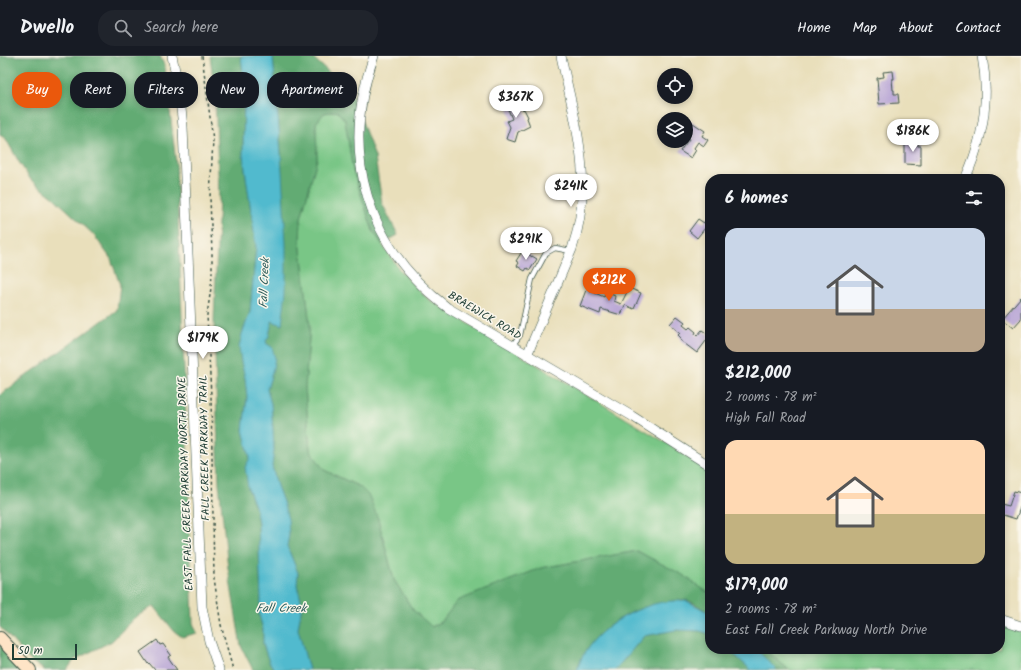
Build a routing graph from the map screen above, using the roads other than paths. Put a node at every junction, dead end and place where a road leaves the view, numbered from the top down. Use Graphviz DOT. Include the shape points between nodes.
graph roads {
  1 [pos="172,56"];
  2 [pos="374,56"];
  3 [pos="562,56"];
  4 [pos="982,56"];
  5 [pos="967,174"];
  6 [pos="571,251"];
  7 [pos="512,346"];
  8 [pos="527,355"];
  9 [pos="705,463"];
  10 [pos="1005,621"];
  11 [pos="1021,626"];
  12 [pos="0,638"];
  13 [pos="30,670"];
  14 [pos="219,670"];
  1 -- 14 [label="street, EAST FALL CREEK PARKWAY NORTH DRIVE" via="183,127 202,607 209,641"];
  2 -- 7 [label="street, BRAEWICK ROAD" via="363,95 359,140 365,188 378,226 399,261 427,292 448,308"];
  3 -- 6 [label="street" via="583,177 581,209"];
  4 -- 5 [label="street" via="986,79 983,121"];
  6 -- 7 [label="lane" via="555,248 546,253 532,279 520,335"];
  6 -- 8 [label="street"];
  7 -- 8 [label="street, BRAEWICK ROAD"];
  8 -- 9 [label="street, BRAEWICK ROAD" via="632,416"];
  10 -- 11 [label="street"];
  12 -- 13 [label="main road"];
}
